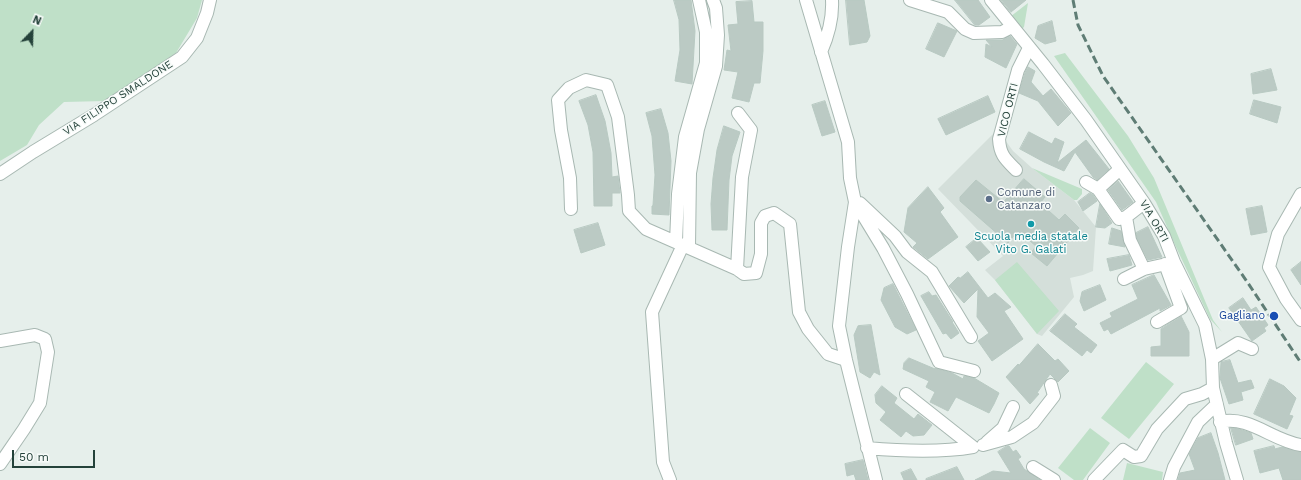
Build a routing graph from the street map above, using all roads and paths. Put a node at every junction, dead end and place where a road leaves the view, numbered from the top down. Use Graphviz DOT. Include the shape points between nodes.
graph roads {
  1 [pos="210,0"];
  2 [pos="700,0"];
  3 [pos="713,0"];
  4 [pos="806,0"];
  5 [pos="832,0"];
  6 [pos="910,0"];
  7 [pos="991,0"];
  8 [pos="1012,27"];
  9 [pos="1029,48"];
  10 [pos="821,52"];
  11 [pos="738,113"];
  12 [pos="1120,169"];
  13 [pos="1016,170"];
  14 [pos="0,174"];
  15 [pos="1086,182"];
  16 [pos="1098,189"];
  17 [pos="1301,194"];
  18 [pos="854,199"];
  19 [pos="1144,203"];
  20 [pos="571,209"];
  21 [pos="1126,217"];
  22 [pos="682,245"];
  23 [pos="1169,263"];
  24 [pos="737,268"];
  25 [pos="1144,268"];
  26 [pos="1124,279"];
  27 [pos="1301,320"];
  28 [pos="1157,322"];
  29 [pos="971,337"];
  30 [pos="0,341"];
  31 [pos="1252,349"];
  32 [pos="1212,359"];
  33 [pos="846,360"];
  34 [pos="974,371"];
  35 [pos="1051,385"];
  36 [pos="1213,388"];
  37 [pos="906,394"];
  38 [pos="1217,404"];
  39 [pos="1013,407"];
  40 [pos="1220,422"];
  41 [pos="1301,445"];
  42 [pos="978,446"];
  43 [pos="867,448"];
  44 [pos="0,464"];
  45 [pos="1033,467"];
  46 [pos="670,480"];
  47 [pos="876,480"];
  48 [pos="1054,480"];
  49 [pos="1094,480"];
  50 [pos="1170,480"];
  51 [pos="1237,480"];
  1 -- 14 [label="street, VIA FILIPPO SMALDONE" via="197,38 182,57"];
  2 -- 22 [label="street" via="706,32 706,63 685,137 678,194"];
  3 -- 22 [label="street" via="718,35 716,66 698,128"];
  4 -- 10 [label="street"];
  5 -- 10 [label="street" via="828,38"];
  6 -- 8 [label="street" via="948,12 965,29 974,33 1002,32"];
  7 -- 8 [label="street, VIA ORTI"];
  8 -- 9 [label="street, VIA ORTI"];
  9 -- 12 [label="street, VIA ORTI" via="1086,120"];
  9 -- 13 [label="street, VICO ORTI" via="1018,70 999,139 1000,150"];
  10 -- 18 [label="street" via="848,142"];
  11 -- 24 [label="street" via="751,130 742,176"];
  12 -- 16 [label="street"];
  12 -- 19 [label="street, VIA ORTI"];
  15 -- 16 [label="street"];
  16 -- 21 [label="street" via="1119,219"];
  17 -- 27 [label="street" via="1278,234 1269,267"];
  18 -- 29 [label="street" via="895,236 907,252 932,272"];
  18 -- 33 [label="street" via="840,326"];
  18 -- 34 [label="street" via="907,294 939,362"];
  19 -- 21 [label="street"];
  19 -- 23 [label="street, VIA ORTI" via="1164,236"];
  20 -- 22 [label="street" via="570,178 558,100 569,88 586,80 607,85 618,117 629,211 646,229"];
  21 -- 25 [label="street" via="1130,240"];
  22 -- 24 [label="street"];
  22 -- 46 [label="street" via="652,312 663,462"];
  23 -- 25 [label="street"];
  23 -- 28 [label="street" via="1181,308"];
  23 -- 32 [label="street, VIA ORTI" via="1205,324"];
  24 -- 33 [label="street" via="744,274 756,273 761,254 761,223 765,216 774,213 790,224 799,312 808,329 828,354"];
  25 -- 26 [label="street"];
  30 -- 44 [label="street" via="35,335 45,338 48,352 40,403"];
  31 -- 32 [label="street" via="1238,343"];
  32 -- 36 [label="street, VIA ORTI"];
  33 -- 43 [label="street"];
  35 -- 42 [label="street" via="1054,396 1033,423 1012,437"];
  36 -- 38 [label="street, VIA ORTI"];
  36 -- 49 [label="street" via="1185,399 1157,429 1141,456 1134,457 1123,450"];
  37 -- 42 [label="street"];
  38 -- 40 [label="street, VIA ORTI"];
  38 -- 50 [label="street" via="1198,422 1174,467"];
  39 -- 42 [label="street" via="1003,428"];
  40 -- 41 [label="street" via="1232,420 1258,428 1284,441"];
  40 -- 51 [label="street, VIA ORTI"];
  42 -- 43 [label="street" via="952,451"];
  43 -- 47 [label="street"];
  45 -- 48 [label="street"];
}
